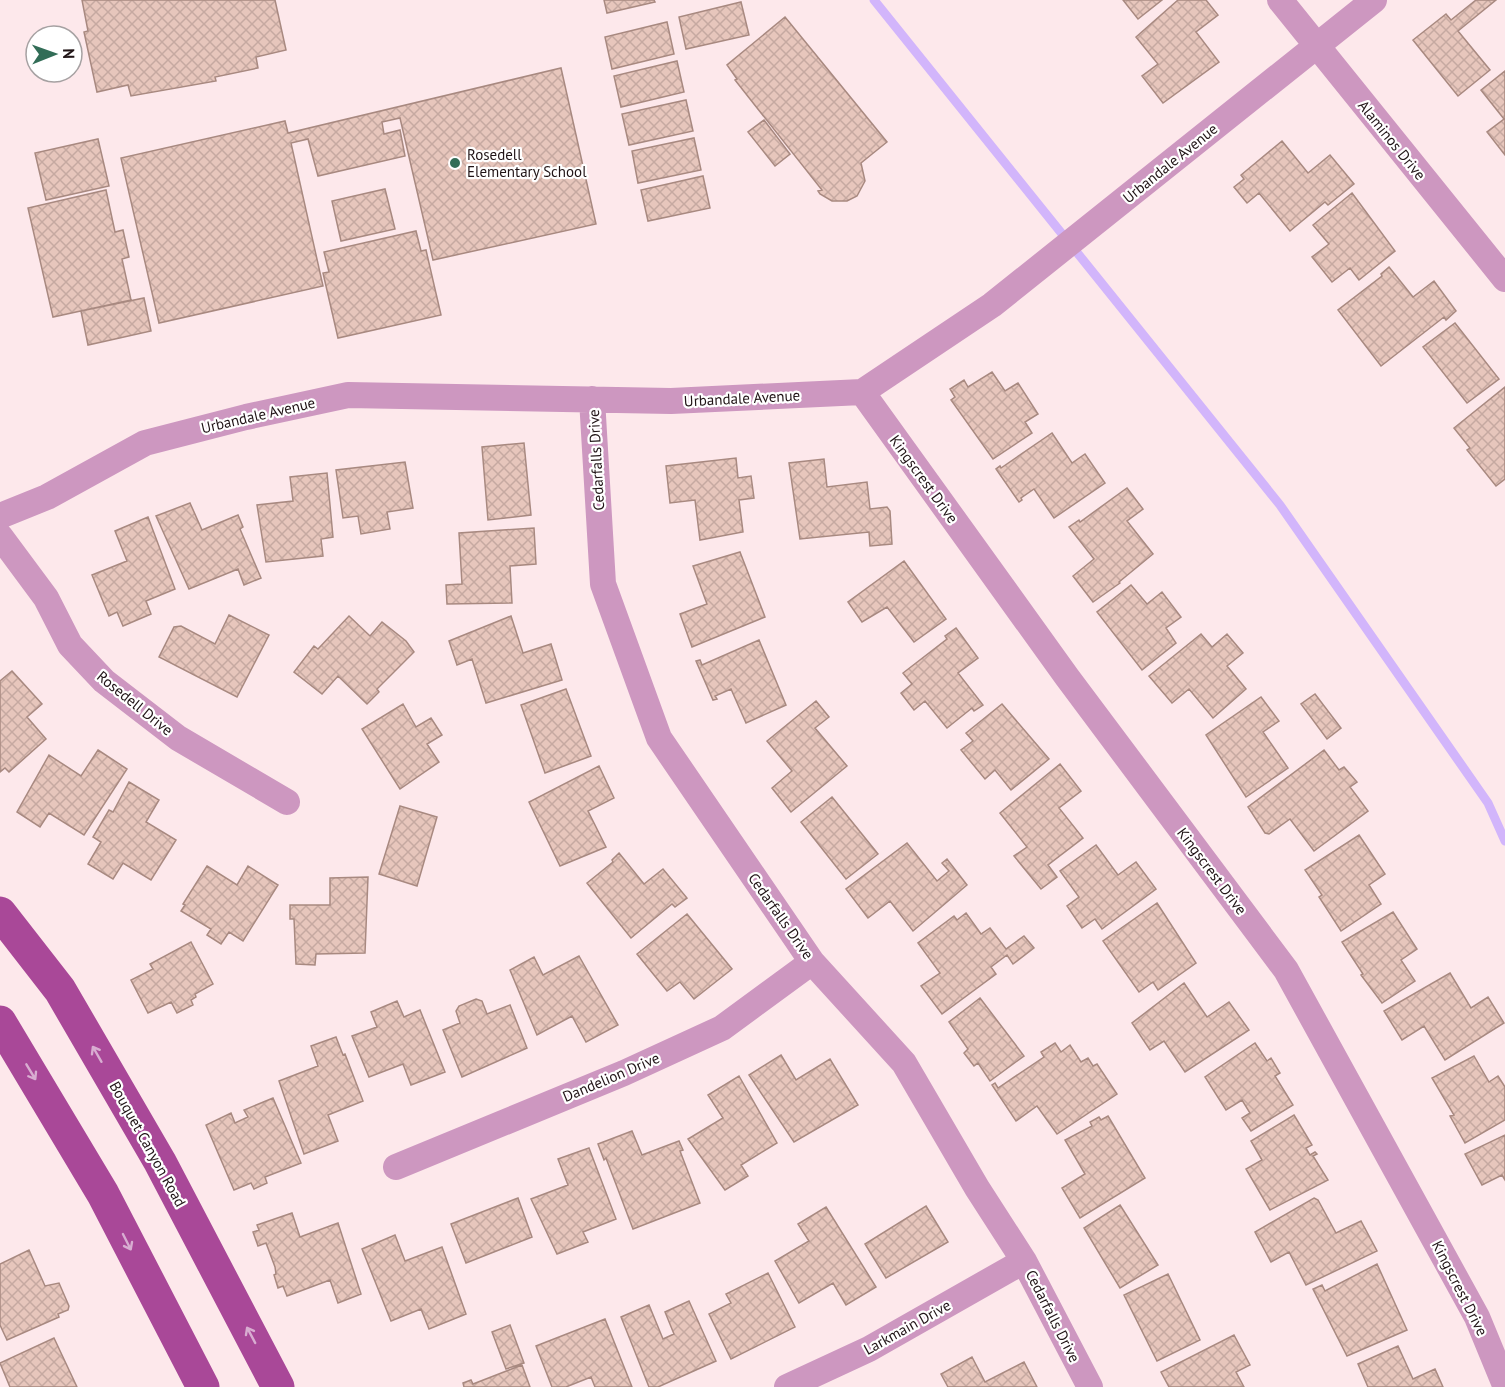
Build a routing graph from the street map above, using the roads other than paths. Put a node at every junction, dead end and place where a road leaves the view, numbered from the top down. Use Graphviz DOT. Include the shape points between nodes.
graph roads {
  1 [pos="1280,0"];
  2 [pos="1374,0"];
  3 [pos="1315,45"];
  4 [pos="1505,279"];
  5 [pos="862,392"];
  6 [pos="592,399"];
  7 [pos="0,516"];
  8 [pos="0,536"];
  9 [pos="287,802"];
  10 [pos="0,913"];
  11 [pos="812,962"];
  12 [pos="0,1022"];
  13 [pos="396,1167"];
  14 [pos="1024,1261"];
  15 [pos="1505,1385"];
  16 [pos="203,1387"];
  17 [pos="278,1387"];
  18 [pos="787,1387"];
  19 [pos="1090,1387"];
  1 -- 3 [label="street, Alaminos Drive"];
  2 -- 3 [label="street, Urbandale Avenue"];
  3 -- 4 [label="street, Alaminos Drive"];
  3 -- 5 [label="street, Urbandale Avenue" via="992,304"];
  5 -- 6 [label="street, Urbandale Avenue" via="671,401"];
  5 -- 15 [label="street, Kingscrest Drive" via="1067,677 1286,970 1477,1317"];
  6 -- 7 [label="street, Urbandale Avenue" via="348,395 145,442 47,497"];
  6 -- 11 [label="street, Cedarfalls Drive" via="603,584 659,738"];
  8 -- 9 [label="street, Rosedell Drive" via="46,598 70,645 104,681 178,738"];
  17 -- 10 [label="main road, Bouquet Canyon Road, one-way" via="160,1162 66,1000"];
  11 -- 13 [label="street, Dandelion Drive" via="722,1028"];
  11 -- 14 [label="street, Cedarfalls Drive" via="904,1063"];
  12 -- 16 [label="main road, one-way" via="103,1194"];
  14 -- 18 [label="street, Larkmain Drive" via="869,1349"];
  14 -- 19 [label="street, Cedarfalls Drive"];
}
